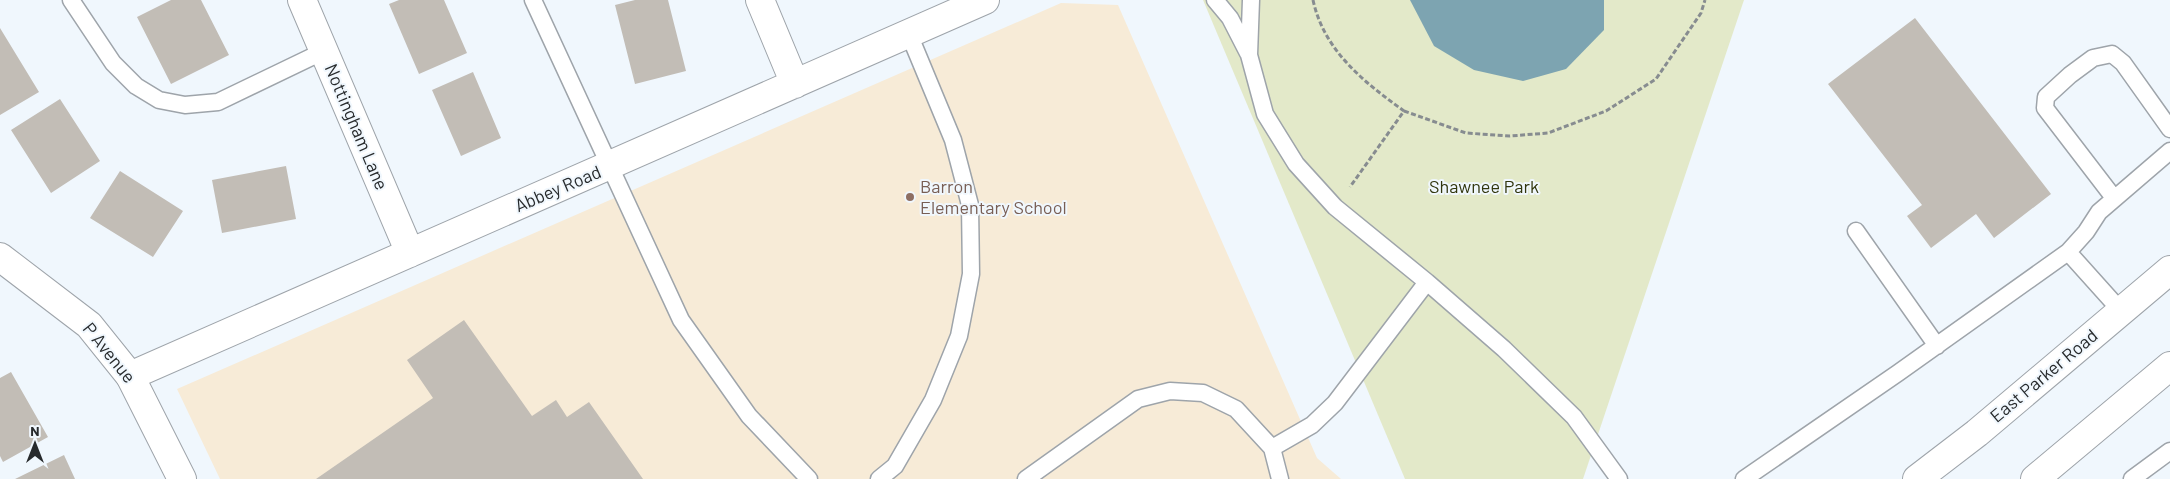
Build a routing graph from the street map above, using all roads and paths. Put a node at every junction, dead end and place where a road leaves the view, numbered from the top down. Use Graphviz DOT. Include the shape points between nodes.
graph roads {
  1 [pos="71,0"];
  2 [pos="302,0"];
  3 [pos="533,0"];
  4 [pos="760,0"];
  5 [pos="983,0"];
  6 [pos="1215,0"];
  7 [pos="1251,0"];
  8 [pos="1312,0"];
  9 [pos="1706,0"];
  10 [pos="909,34"];
  11 [pos="324,51"];
  12 [pos="1249,55"];
  13 [pos="795,84"];
  14 [pos="1404,111"];
  15 [pos="2170,129"];
  16 [pos="2170,151"];
  17 [pos="610,166"];
  18 [pos="2114,198"];
  19 [pos="1336,207"];
  20 [pos="1856,231"];
  21 [pos="2068,252"];
  22 [pos="410,253"];
  23 [pos="0,257"];
  24 [pos="2170,270"];
  25 [pos="1427,282"];
  26 [pos="2121,311"];
  27 [pos="1937,346"];
  28 [pos="2170,366"];
  29 [pos="130,376"];
  30 [pos="1272,448"];
  31 [pos="2170,451"];
  32 [pos="182,479"];
  33 [pos="809,479"];
  34 [pos="879,479"];
  35 [pos="1026,479"];
  36 [pos="1280,479"];
  37 [pos="1619,479"];
  38 [pos="1744,479"];
  39 [pos="1917,479"];
  40 [pos="2035,479"];
  41 [pos="2132,479"];
  1 -- 11 [label="lane" via="113,63 136,86 159,100 185,105 218,102"];
  2 -- 11 [label="street, Nottingham Lane"];
  3 -- 17 [label="lane"];
  4 -- 13 [label="street"];
  5 -- 10 [label="street, Abbey Road"];
  6 -- 12 [label="lane" via="1230,18"];
  7 -- 12 [label="lane"];
  8 -- 14 [label="path" via="1316,15 1335,51 1363,81"];
  9 -- 14 [label="path" via="1701,13 1656,79 1606,111 1548,133 1510,136 1466,133"];
  10 -- 13 [label="street, Abbey Road"];
  10 -- 34 [label="lane" via="953,140 970,205 971,274 959,336 934,400 894,466"];
  11 -- 22 [label="street, Nottingham Lane"];
  12 -- 19 [label="lane" via="1265,114 1296,164"];
  13 -- 17 [label="street, Abbey Road"];
  14 -- 19 [label="path"];
  15 -- 18 [label="lane" via="2123,63 2112,54 2093,58 2046,97 2045,108"];
  16 -- 18 [label="lane"];
  17 -- 22 [label="street, Abbey Road"];
  17 -- 33 [label="lane" via="681,320 750,416"];
  18 -- 21 [label="lane"];
  19 -- 25 [label="lane"];
  20 -- 27 [label="lane"];
  21 -- 26 [label="lane"];
  21 -- 27 [label="lane"];
  22 -- 29 [label="street, Abbey Road"];
  23 -- 29 [label="street, P Avenue" via="89,325"];
  24 -- 26 [label="street, East Parker Road"];
  25 -- 30 [label="lane" via="1336,402 1312,425"];
  25 -- 37 [label="lane" via="1504,349 1574,417"];
  26 -- 39 [label="street, East Parker Road" via="1977,433"];
  27 -- 38 [label="lane"];
  28 -- 40 [label="street"];
  29 -- 32 [label="street, P Avenue"];
  30 -- 35 [label="lane" via="1236,409 1202,393 1170,391 1138,399"];
  30 -- 36 [label="lane"];
  31 -- 41 [label="lane"];
}
